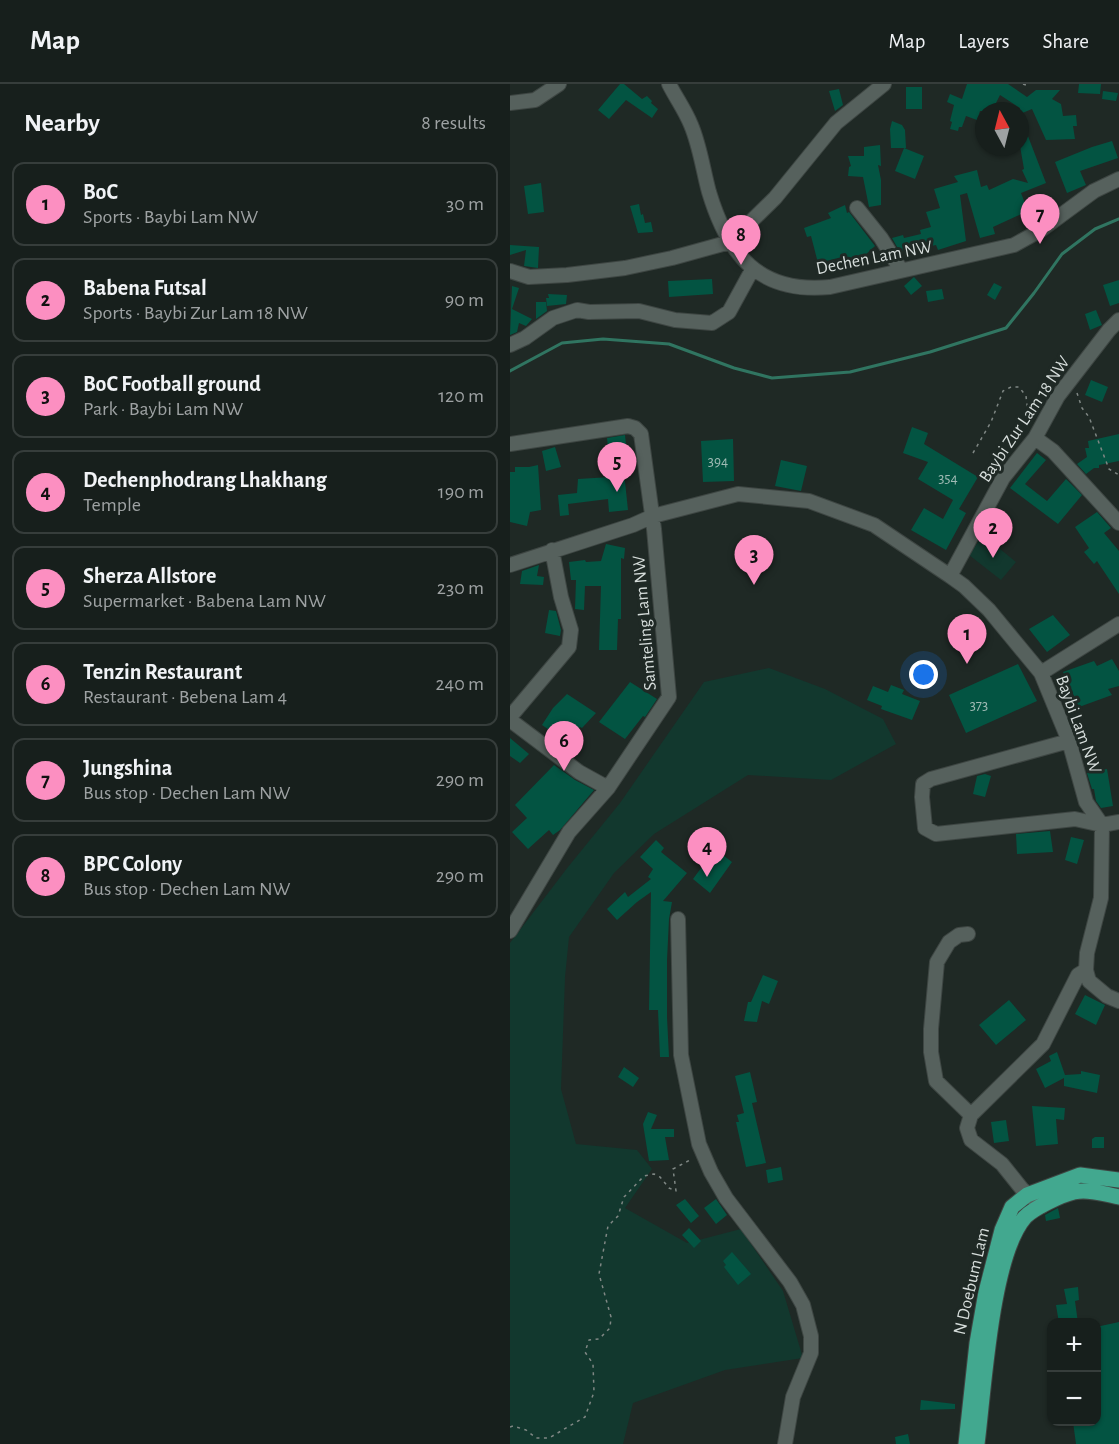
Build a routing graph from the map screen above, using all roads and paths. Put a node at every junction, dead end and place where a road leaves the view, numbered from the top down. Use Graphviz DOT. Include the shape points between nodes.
graph roads {
  1 [pos="559,84"];
  2 [pos="669,84"];
  3 [pos="884,84"];
  4 [pos="1023,84"];
  5 [pos="1029,86"];
  6 [pos="510,103"];
  7 [pos="1119,179"];
  8 [pos="857,208"];
  9 [pos="730,242"];
  10 [pos="752,270"];
  11 [pos="901,270"];
  12 [pos="510,271"];
  13 [pos="1119,320"];
  14 [pos="510,345"];
  15 [pos="1058,396"];
  16 [pos="1035,438"];
  17 [pos="510,444"];
  18 [pos="973,453"];
  19 [pos="1119,475"];
  20 [pos="653,516"];
  21 [pos="1119,523"];
  22 [pos="552,550"];
  23 [pos="510,565"];
  24 [pos="950,576"];
  25 [pos="1119,624"];
  26 [pos="1041,673"];
  27 [pos="510,718"];
  28 [pos="1069,741"];
  29 [pos="608,789"];
  30 [pos="1119,822"];
  31 [pos="1102,825"];
  32 [pos="678,919"];
  33 [pos="510,931"];
  34 [pos="968,933"];
  35 [pos="1086,970"];
  36 [pos="1119,1001"];
  37 [pos="970,1115"];
  38 [pos="699,1144"];
  39 [pos="1119,1179"];
  40 [pos="1027,1195"];
  41 [pos="1119,1197"];
  42 [pos="1042,1206"];
  43 [pos="510,1427"];
  44 [pos="785,1444"];
  45 [pos="966,1444"];
  46 [pos="977,1444"];
  1 -- 6 [label="street" via="535,100"];
  2 -- 9 [label="street, Dechen Lam NW" via="691,126 710,192"];
  3 -- 9 [label="street" via="836,123 775,198"];
  4 -- 5 [label="path"];
  7 -- 11 [label="street, Dechen Lam NW" via="1094,191 1014,245"];
  8 -- 11 [label="street"];
  9 -- 10 [label="street, Dechen Lam NW"];
  9 -- 12 [label="street" via="625,268 529,277"];
  10 -- 11 [label="street, Dechen Lam NW" via="780,283 818,288"];
  10 -- 14 [label="street" via="729,312 712,323 675,320 639,311 577,310 562,313"];
  13 -- 15 [label="street, Baybi Zur Lam 18 NW"];
  15 -- 16 [label="street, Baybi Zur Lam 18 NW"];
  15 -- 19 [label="path" via="1076,392 1109,469"];
  16 -- 18 [label="path" via="1030,432 1026,396 1019,387 1011,387 1003,391"];
  16 -- 21 [label="street" via="1053,451"];
  16 -- 24 [label="street, Baybi Zur Lam 18 NW" via="1003,478"];
  17 -- 20 [label="street, Samteling Lam NW" via="635,428 641,434"];
  20 -- 22 [label="street, Baybi Lam NW"];
  20 -- 24 [label="street, Baybi Lam NW" via="738,494 809,501 874,525"];
  20 -- 29 [label="street, Samteling Lam NW" via="669,697"];
  22 -- 23 [label="street, Baybi Lam NW"];
  22 -- 27 [label="street" via="571,630 569,647"];
  24 -- 26 [label="street, Baybi Lam NW" via="989,610"];
  25 -- 26 [label="street"];
  26 -- 28 [label="street, Baybi Lam NW"];
  27 -- 29 [label="street" via="579,772"];
  28 -- 31 [label="street, Baybi Lam NW" via="1086,802"];
  28 -- 31 [label="street" via="931,779 923,784 921,797 925,828 936,834 1075,819"];
  29 -- 33 [label="street, Samteling Lam NW" via="569,832"];
  30 -- 31 [label="street"];
  31 -- 35 [label="street" via="1101,898"];
  32 -- 38 [label="street" via="681,1055"];
  34 -- 37 [label="street" via="949,942 938,962 931,1040 936,1081"];
  35 -- 36 [label="street" via="1089,981"];
  35 -- 37 [label="street" via="1078,975 1043,1044"];
  37 -- 40 [label="street" via="967,1128 971,1140 1002,1164"];
  38 -- 43 [label="path" via="692,1159 673,1169 676,1191 654,1174 644,1176 624,1197 618,1216 608,1226 598,1274 612,1317 610,1328 599,1339 589,1340 585,1352 593,1364 594,1392 585,1417 549,1438 536,1438 526,1430"];
  38 -- 44 [label="street" via="726,1198 790,1282 807,1320 810,1353 793,1397"];
  39 -- 40 [label="main road, N Doebum Lam" via="1080,1175"];
  40 -- 42 [label="street"];
  40 -- 45 [label="main road, N Doebum Lam" via="1012,1207 992,1263 977,1343"];
  41 -- 42 [label="main road, N Doebum Lam" via="1074,1192"];
  42 -- 46 [label="main road, N Doebum Lam" via="1026,1216 1014,1233 1002,1266"];
}
